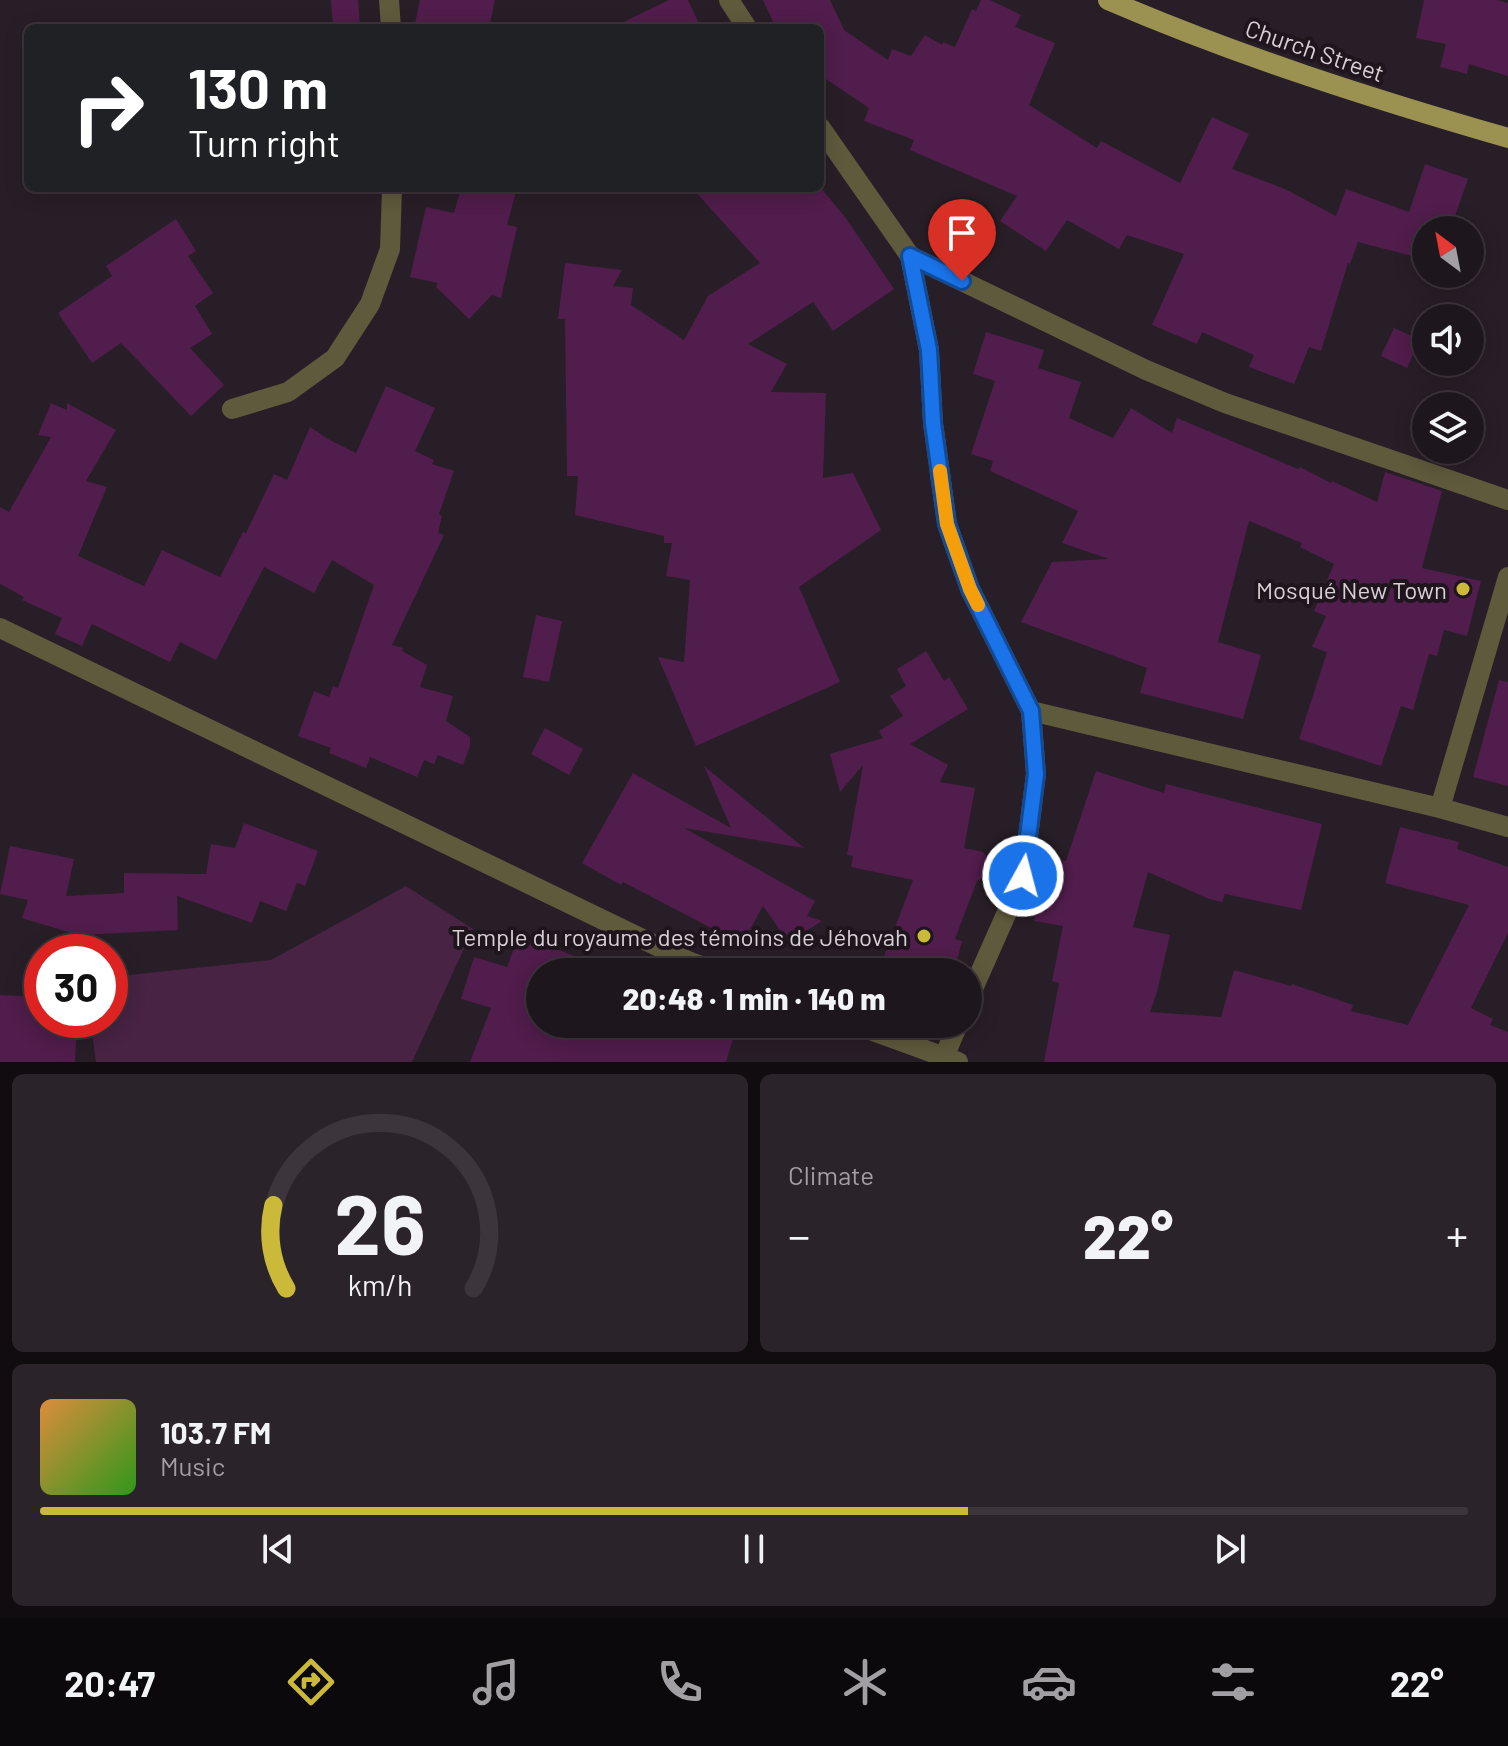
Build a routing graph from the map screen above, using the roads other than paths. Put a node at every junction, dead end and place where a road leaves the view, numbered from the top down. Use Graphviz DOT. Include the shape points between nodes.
graph roads {
  1 [pos="389,0"];
  2 [pos="729,0"];
  3 [pos="1108,0"];
  4 [pos="391,24"];
  5 [pos="744,24"];
  6 [pos="824,133"];
  7 [pos="1508,138"];
  8 [pos="392,192"];
  9 [pos="910,256"];
  10 [pos="232,409"];
  11 [pos="1508,500"];
  12 [pos="1508,577"];
  13 [pos="0,628"];
  14 [pos="1031,711"];
  15 [pos="1440,808"];
  16 [pos="1508,827"];
  17 [pos="685,958"];
  18 [pos="982,968"];
  19 [pos="890,1038"];
  20 [pos="954,1038"];
  21 [pos="948,1061"];
  1 -- 4 [label="street"];
  2 -- 5 [label="street"];
  3 -- 7 [label="main road, Church Street" via="1386,102"];
  6 -- 9 [label="street"];
  8 -- 10 [label="street" via="390,249 370,304 335,358 288,392"];
  9 -- 11 [label="street" via="1225,403"];
  9 -- 14 [label="street" via="929,350 947,524 970,589"];
  12 -- 15 [label="street"];
  13 -- 17 [label="street"];
  14 -- 15 [label="street"];
  14 -- 18 [label="street" via="1036,774 1023,876"];
  15 -- 16 [label="street"];
  19 -- 21 [label="street"];
  20 -- 21 [label="street"];
}
